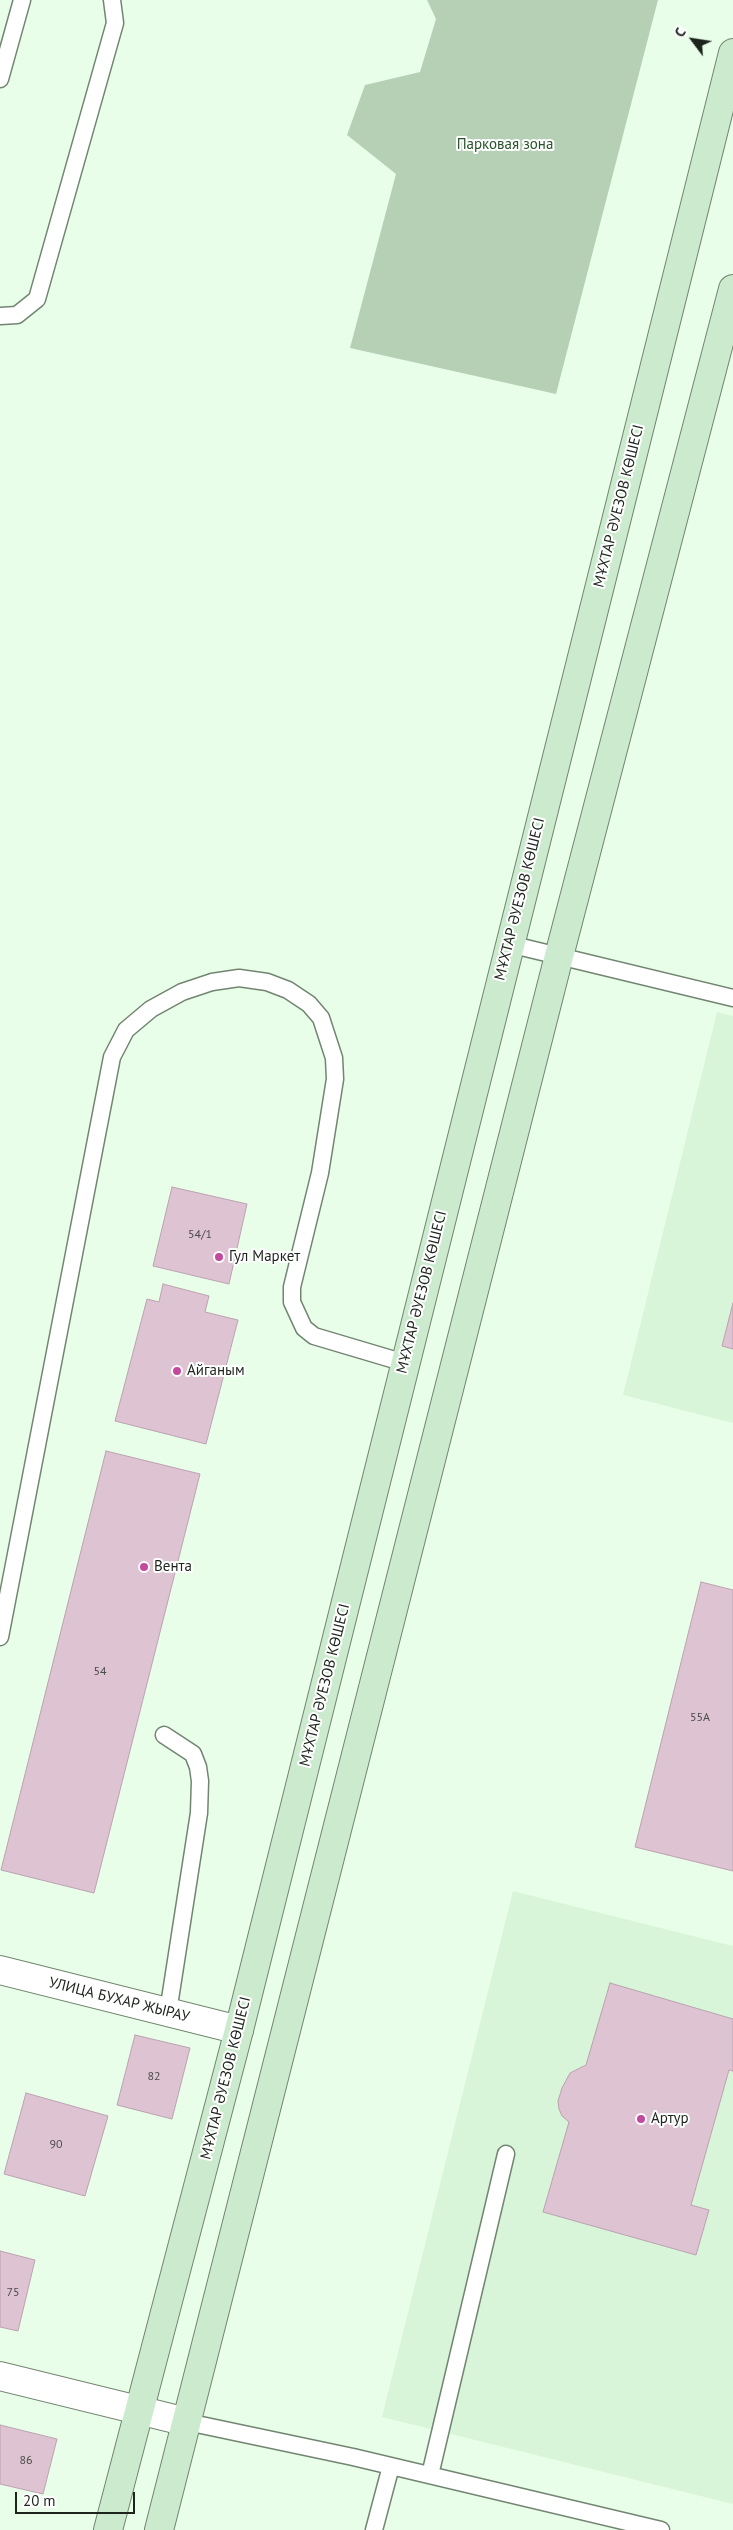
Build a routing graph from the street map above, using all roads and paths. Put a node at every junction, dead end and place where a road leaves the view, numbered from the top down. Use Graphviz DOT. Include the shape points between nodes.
graph roads {
  1 [pos="22,0"];
  2 [pos="112,0"];
  3 [pos="733,53"];
  4 [pos="0,79"];
  5 [pos="733,289"];
  6 [pos="0,316"];
  7 [pos="509,944"];
  8 [pos="559,956"];
  9 [pos="733,998"];
  10 [pos="405,1363"];
  11 [pos="0,1637"];
  12 [pos="164,1735"];
  13 [pos="0,1970"];
  14 [pos="168,2012"];
  15 [pos="239,2030"];
  16 [pos="506,2154"];
  17 [pos="0,2376"];
  18 [pos="140,2412"];
  19 [pos="187,2422"];
  20 [pos="391,2466"];
  21 [pos="430,2475"];
  22 [pos="108,2530"];
  23 [pos="159,2530"];
  24 [pos="374,2530"];
  25 [pos="662,2530"];
  1 -- 4 [label="lane"];
  2 -- 6 [label="lane" via="115,23 37,299 17,315"];
  3 -- 7 [label="main road, МҰХТАР ӘУЕЗОВ КӨШЕСІ"];
  5 -- 8 [label="main road"];
  7 -- 8 [label="lane"];
  7 -- 10 [label="main road, МҰХТАР ӘУЕЗОВ КӨШЕСІ"];
  8 -- 9 [label="lane"];
  8 -- 19 [label="main road"];
  10 -- 11 [label="lane" via="314,1336 304,1328 292,1302 292,1288 320,1173 335,1078 334,1058 321,1018 309,1004 288,990 267,982 239,978 212,982 182,992 151,1009 126,1030 112,1057"];
  10 -- 15 [label="main road, МҰХТАР ӘУЕЗОВ КӨШЕСІ"];
  12 -- 14 [label="lane" via="193,1754 200,1781 199,1813"];
  13 -- 14 [label="street, УЛИЦА БУХАР ЖЫРАУ"];
  14 -- 15 [label="street, УЛИЦА БУХАР ЖЫРАУ"];
  15 -- 18 [label="main road, МҰХТАР ӘУЕЗОВ КӨШЕСІ"];
  16 -- 21 [label="lane"];
  17 -- 18 [label="street"];
  18 -- 19 [label="street"];
  18 -- 22 [label="main road, МҰХТАР ӘУЕЗОВ КӨШЕСІ"];
  19 -- 20 [label="lane"];
  19 -- 23 [label="main road"];
  20 -- 21 [label="lane"];
  20 -- 24 [label="lane"];
  21 -- 25 [label="lane"];
}
